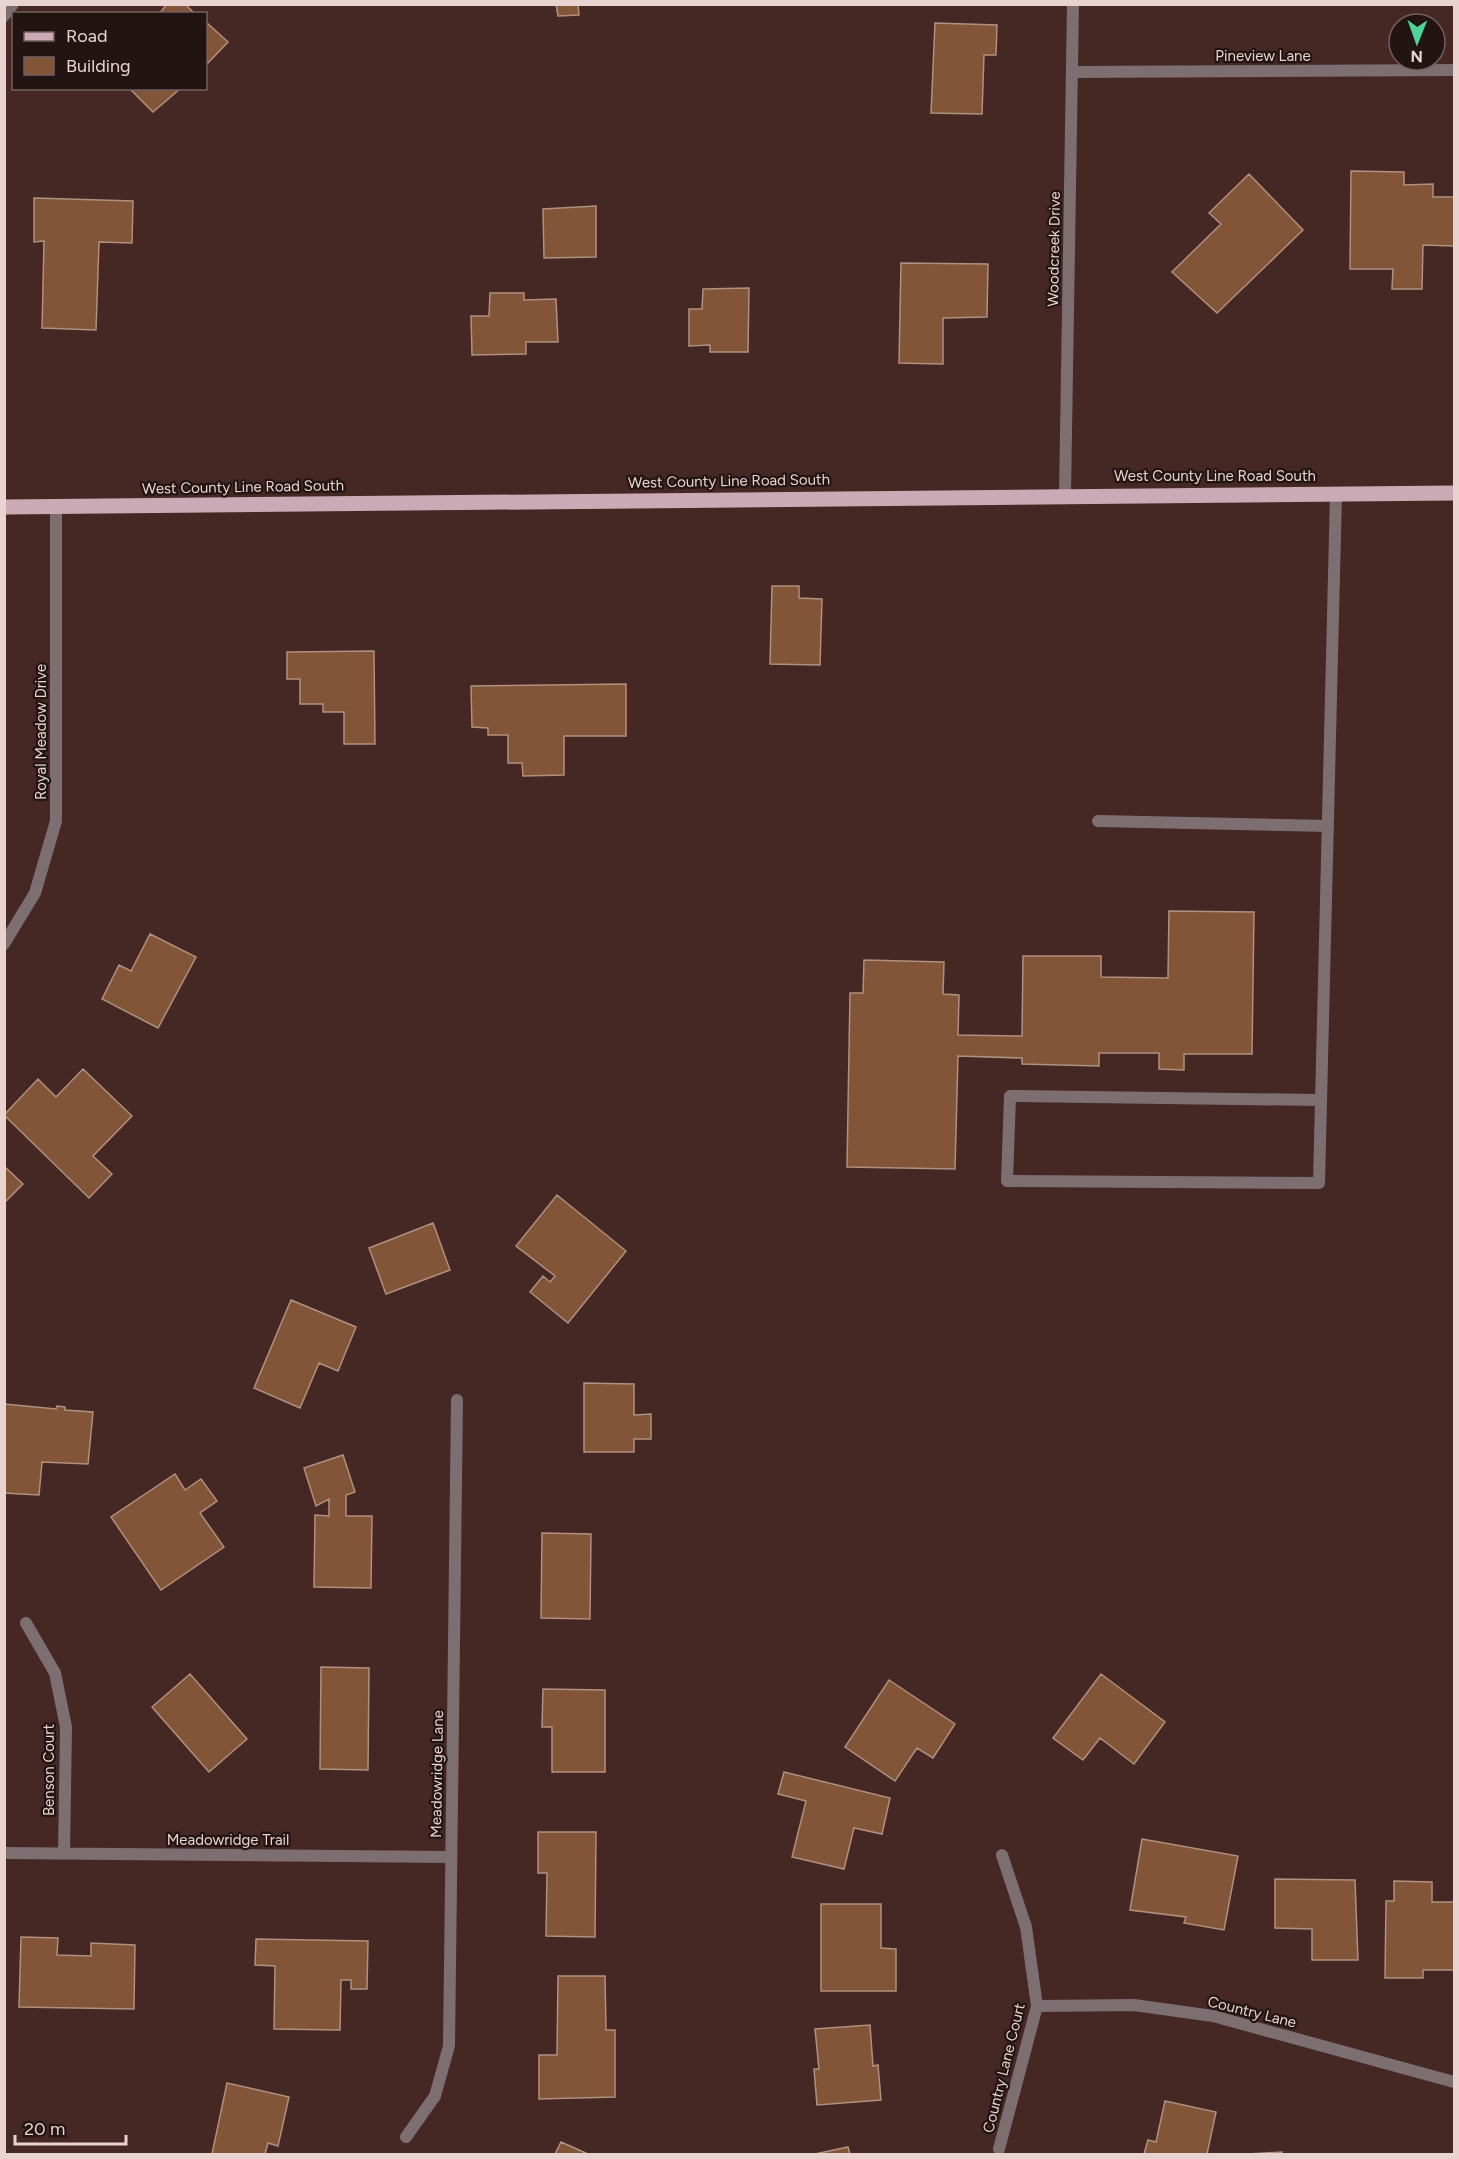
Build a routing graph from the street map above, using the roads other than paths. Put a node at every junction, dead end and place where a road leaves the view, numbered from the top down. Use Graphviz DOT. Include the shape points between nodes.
graph roads {
  1 [pos="13,4"];
  2 [pos="1073,4"];
  3 [pos="4,16"];
  4 [pos="1455,70"];
  5 [pos="1072,72"];
  6 [pos="1455,493"];
  7 [pos="1336,494"];
  8 [pos="1065,495"];
  9 [pos="4,507"];
  10 [pos="56,508"];
  11 [pos="1098,821"];
  12 [pos="1328,826"];
  13 [pos="4,944"];
  14 [pos="1320,1100"];
  15 [pos="457,1400"];
  16 [pos="26,1623"];
  17 [pos="4,1853"];
  18 [pos="63,1854"];
  19 [pos="1002,1855"];
  20 [pos="451,1857"];
  21 [pos="1037,2006"];
  22 [pos="1455,2082"];
  23 [pos="406,2136"];
  24 [pos="999,2149"];
  1 -- 3 [label="street"];
  2 -- 5 [label="street, Woodcreek Drive"];
  4 -- 5 [label="street, Pineview Lane"];
  5 -- 8 [label="street, Woodcreek Drive"];
  6 -- 7 [label="main road, West County Line Road South"];
  7 -- 8 [label="main road, West County Line Road South"];
  7 -- 12 [label="street"];
  8 -- 10 [label="main road, West County Line Road South"];
  9 -- 10 [label="main road, West County Line Road South"];
  10 -- 13 [label="street, Royal Meadow Drive" via="56,821 35,893"];
  11 -- 12 [label="street"];
  12 -- 14 [label="street"];
  14 -- 14 [label="street" via="1319,1183 1007,1181 1010,1096"];
  15 -- 20 [label="street, Meadowridge Lane"];
  16 -- 18 [label="street, Benson Court" via="55,1673 66,1726"];
  17 -- 18 [label="street, Meadowridge Trail"];
  18 -- 20 [label="street, Meadowridge Trail"];
  19 -- 21 [label="street, Country Lane Court" via="1026,1927"];
  20 -- 23 [label="street, Meadowridge Lane" via="448,2046 435,2096"];
  21 -- 22 [label="street, Country Lane" via="1134,2005 1213,2016"];
  21 -- 24 [label="street, Country Lane Court"];
}
